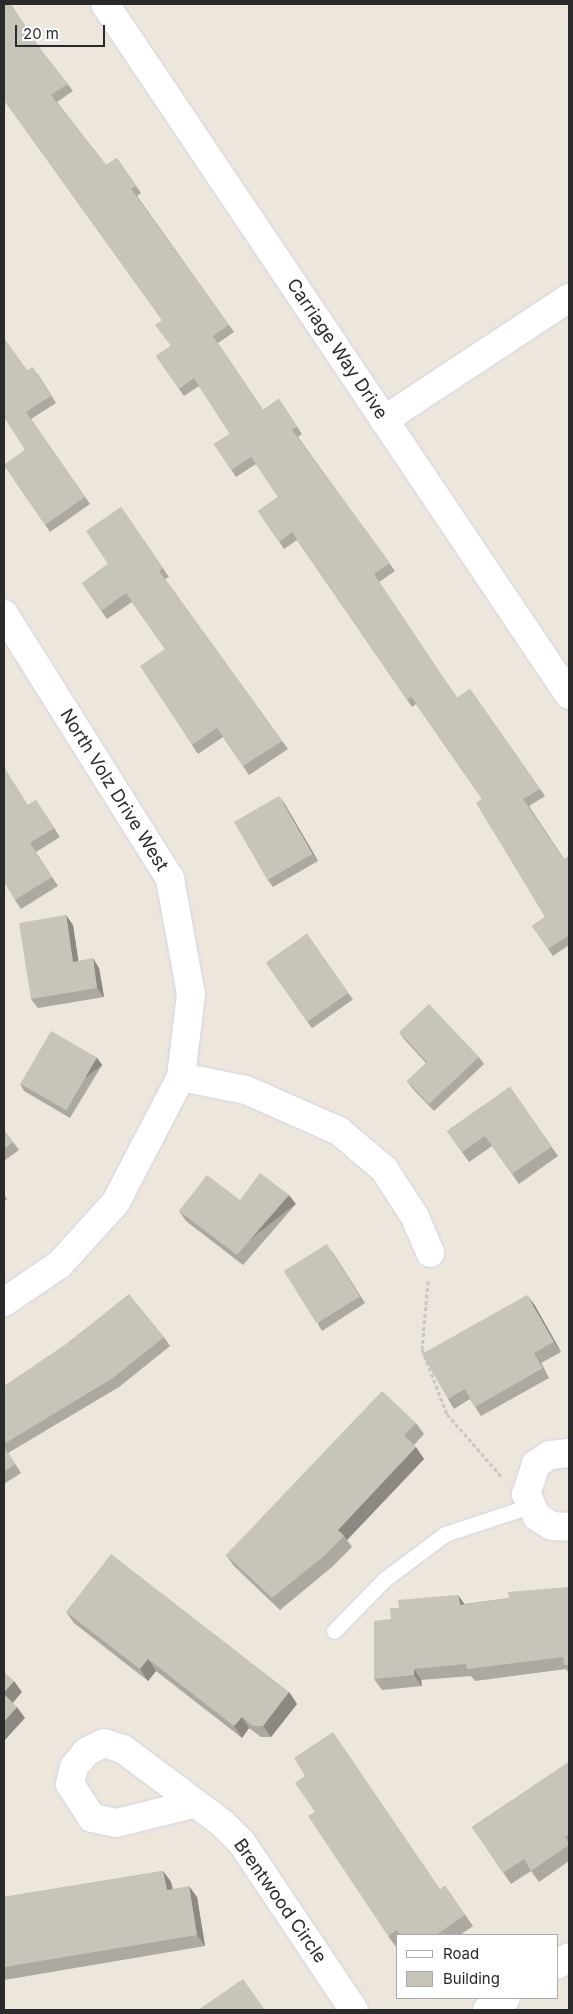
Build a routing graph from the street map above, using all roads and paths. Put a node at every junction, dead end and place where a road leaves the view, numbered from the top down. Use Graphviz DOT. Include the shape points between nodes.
graph roads {
  1 [pos="105,4"];
  2 [pos="569,298"];
  3 [pos="384,420"];
  4 [pos="4,614"];
  5 [pos="569,695"];
  6 [pos="181,1077"];
  7 [pos="430,1253"];
  8 [pos="4,1302"];
  9 [pos="569,1453"];
  10 [pos="529,1503"];
  11 [pos="569,1527"];
  12 [pos="334,1631"];
  13 [pos="193,1804"];
  14 [pos="569,1957"];
  15 [pos="558,1964"];
  16 [pos="504,1999"];
  17 [pos="354,2010"];
  18 [pos="487,2010"];
  1 -- 3 [label="street, Carriage Way Drive"];
  2 -- 3 [label="street"];
  3 -- 5 [label="street, Carriage Way Drive"];
  4 -- 6 [label="street, North Volz Drive West" via="170,879 191,994"];
  6 -- 7 [label="street" via="246,1090 339,1131 384,1169 415,1217"];
  6 -- 8 [label="street, North Volz Drive West" via="116,1202 60,1264"];
  7 -- 10 [label="path" via="422,1349 447,1414 479,1455"];
  9 -- 10 [label="street" via="550,1455 536,1464 527,1481"];
  10 -- 11 [label="street" via="536,1517 552,1526"];
  10 -- 12 [label="lane" via="445,1534 386,1579"];
  13 -- 17 [label="street, Brentwood Circle" via="242,1843"];
  14 -- 15 [label="street"];
  16 -- 18 [label="street"];
}
